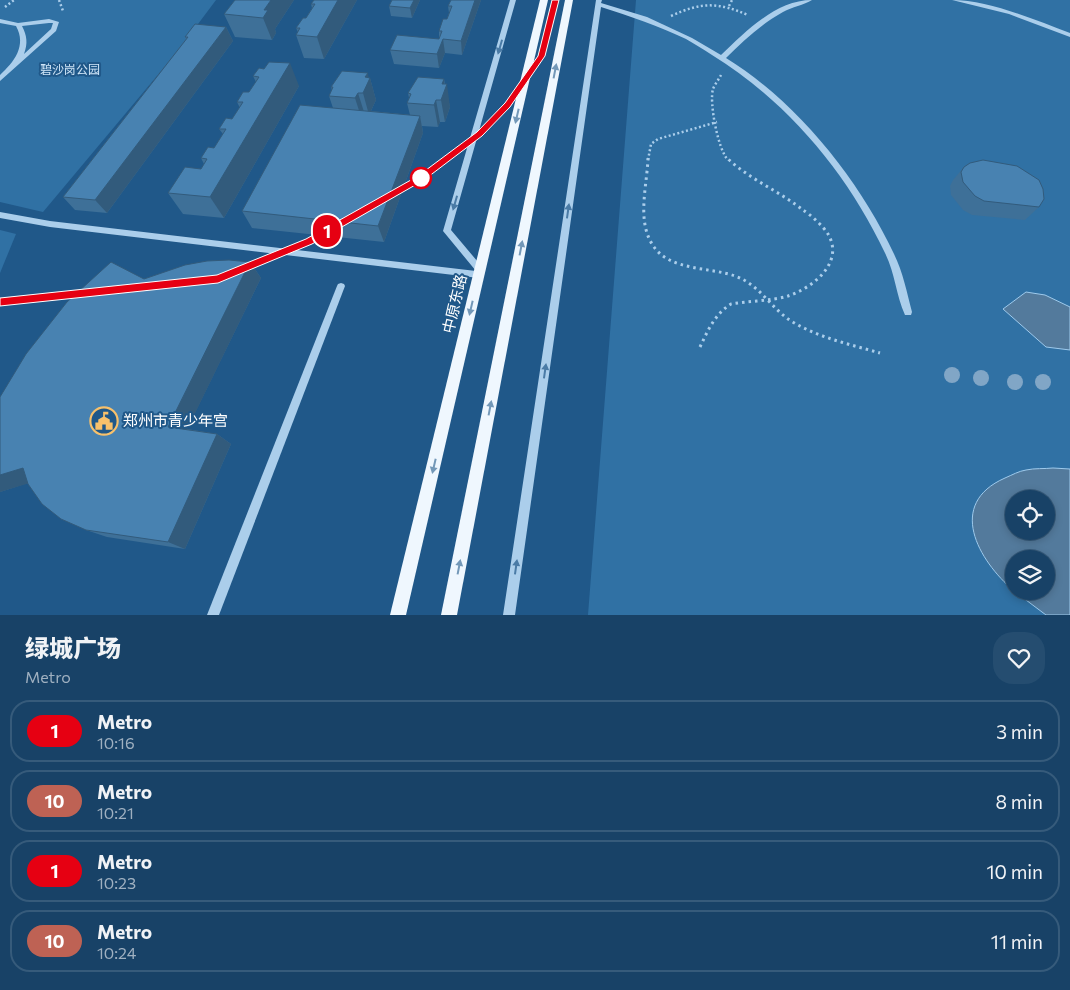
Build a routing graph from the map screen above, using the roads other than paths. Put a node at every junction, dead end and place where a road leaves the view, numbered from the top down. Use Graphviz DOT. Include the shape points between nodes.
graph roads {
  1 [pos="513,0"];
  2 [pos="544,0"];
  3 [pos="569,0"];
  4 [pos="809,0"];
  5 [pos="956,0"];
  6 [pos="599,2"];
  7 [pos="0,21"];
  8 [pos="18,25"];
  9 [pos="1070,35"];
  10 [pos="722,58"];
  11 [pos="13,67"];
  12 [pos="0,79"];
  13 [pos="0,215"];
  14 [pos="480,272"];
  15 [pos="341,286"];
  16 [pos="908,312"];
  17 [pos="213,615"];
  18 [pos="398,615"];
  19 [pos="449,615"];
  20 [pos="509,615"];
  1 -- 14 [label="street, one-way" via="447,231"];
  2 -- 14 [label="main road, 中原东路, one-way"];
  19 -- 3 [label="main road, one-way"];
  4 -- 10 [label="street" via="788,6 762,22"];
  5 -- 9 [label="street" via="1011,13"];
  6 -- 10 [label="street" via="658,24"];
  20 -- 6 [label="street, one-way"];
  7 -- 8 [label="street"];
  8 -- 11 [label="street" via="25,37 23,50"];
  8 -- 11 [label="street" via="56,22 54,30"];
  10 -- 16 [label="street" via="778,102 845,177 867,210 890,256"];
  11 -- 12 [label="street"];
  13 -- 14 [label="street" via="50,224"];
  14 -- 18 [label="main road, 中原东路, one-way"];
  15 -- 17 [label="street"];
}
